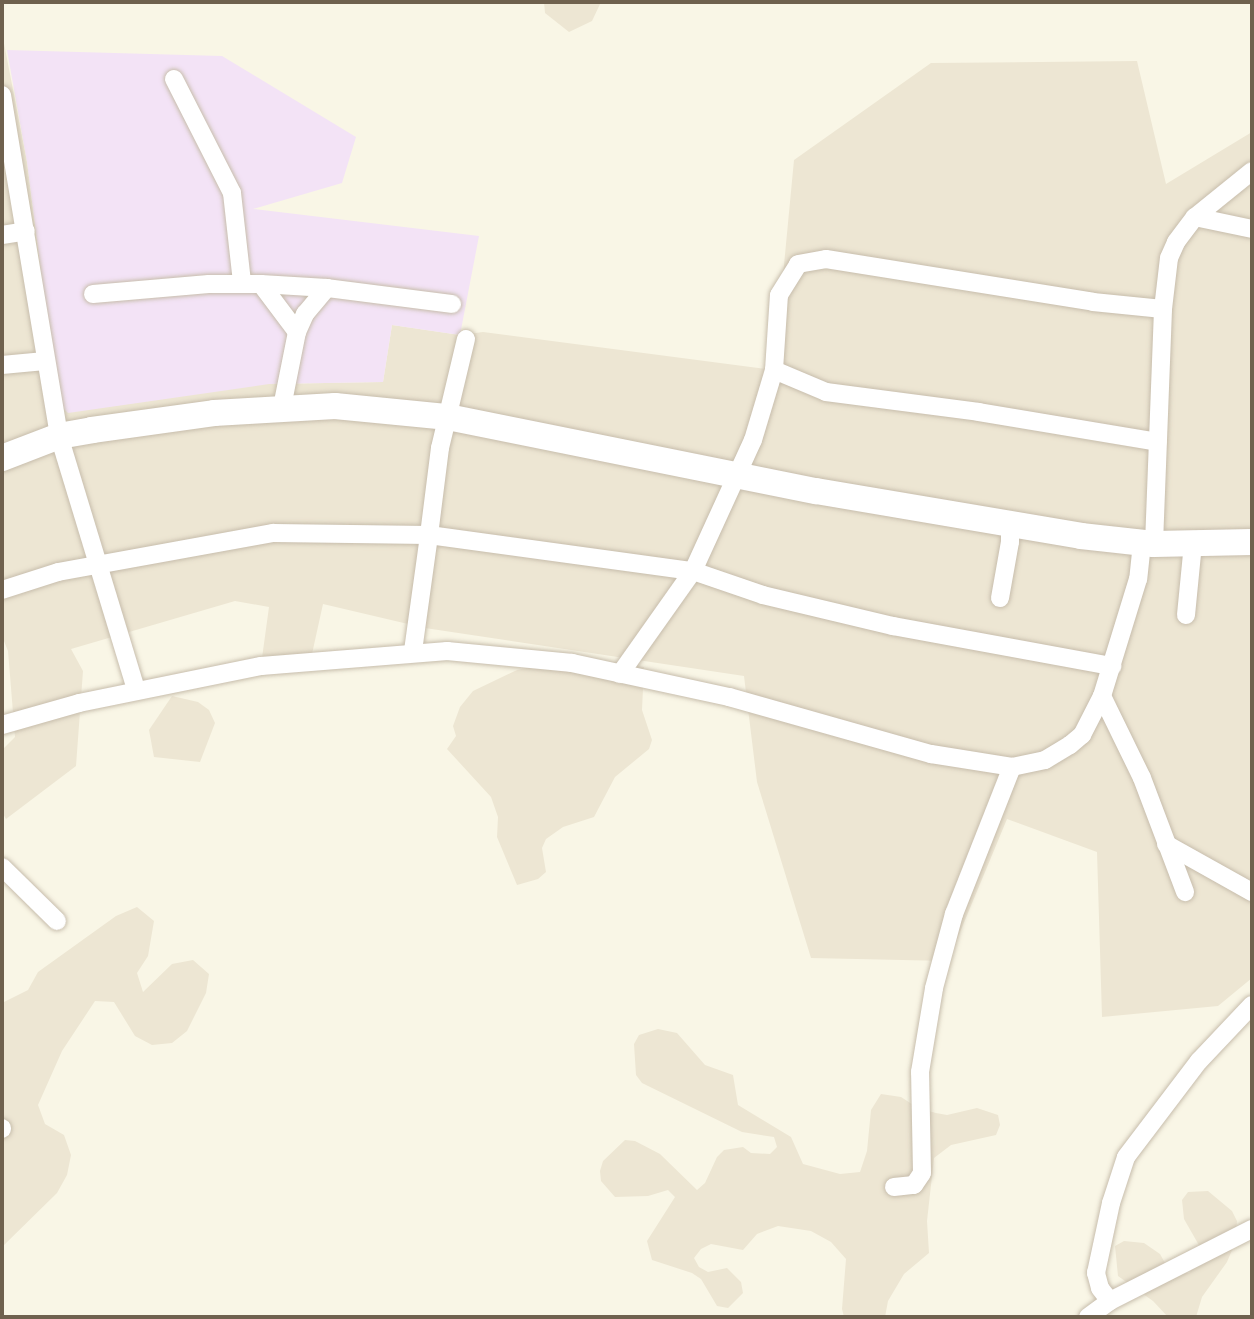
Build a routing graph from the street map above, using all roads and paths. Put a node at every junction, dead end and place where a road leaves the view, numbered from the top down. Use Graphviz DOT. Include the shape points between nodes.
graph roads {
  1 [pos="174,79"];
  2 [pos="2,95"];
  3 [pos="1252,171"];
  4 [pos="1195,217"];
  5 [pos="1252,229"];
  6 [pos="26,231"];
  7 [pos="2,235"];
  8 [pos="242,282"];
  9 [pos="261,284"];
  10 [pos="327,288"];
  11 [pos="93,294"];
  12 [pos="452,304"];
  13 [pos="1163,309"];
  14 [pos="297,332"];
  15 [pos="466,339"];
  16 [pos="45,361"];
  17 [pos="2,365"];
  18 [pos="774,370"];
  19 [pos="282,407"];
  20 [pos="448,417"];
  21 [pos="59,436"];
  22 [pos="1158,442"];
  23 [pos="2,458"];
  24 [pos="738,475"];
  25 [pos="1010,524"];
  26 [pos="429,535"];
  27 [pos="1252,542"];
  28 [pos="1148,544"];
  29 [pos="1193,544"];
  30 [pos="100,564"];
  31 [pos="693,571"];
  32 [pos="2,590"];
  33 [pos="1000,598"];
  34 [pos="1186,615"];
  35 [pos="413,651"];
  36 [pos="1112,666"];
  37 [pos="620,674"];
  38 [pos="136,690"];
  39 [pos="1102,696"];
  40 [pos="2,725"];
  41 [pos="1012,767"];
  42 [pos="1166,844"];
  43 [pos="2,867"];
  44 [pos="1185,892"];
  45 [pos="1252,892"];
  46 [pos="57,921"];
  47 [pos="1252,1005"];
  48 [pos="894,1187"];
  49 [pos="1252,1229"];
  50 [pos="1110,1301"];
  51 [pos="1088,1317"];
  1 -- 8 [label="street" via="232,193"];
  2 -- 6 [label="street"];
  3 -- 4 [label="street"];
  4 -- 5 [label="street"];
  4 -- 13 [label="street" via="1169,258"];
  6 -- 7 [label="street"];
  6 -- 16 [label="street"];
  8 -- 9 [label="street"];
  8 -- 11 [label="street"];
  9 -- 10 [label="street"];
  9 -- 14 [label="street"];
  10 -- 12 [label="street"];
  10 -- 14 [label="street"];
  13 -- 18 [label="street" via="812,259 798,264 779,295"];
  13 -- 22 [label="street"];
  14 -- 19 [label="street"];
  15 -- 20 [label="street"];
  16 -- 17 [label="street"];
  16 -- 21 [label="street"];
  18 -- 22 [label="street" via="826,392"];
  18 -- 24 [label="street"];
  19 -- 20 [label="main road" via="335,406"];
  19 -- 21 [label="main road"];
  20 -- 24 [label="main road"];
  20 -- 26 [label="street"];
  21 -- 23 [label="main road"];
  21 -- 30 [label="street"];
  22 -- 28 [label="street"];
  24 -- 25 [label="main road"];
  24 -- 31 [label="street"];
  25 -- 28 [label="main road"];
  25 -- 33 [label="street"];
  26 -- 30 [label="street" via="273,533"];
  26 -- 31 [label="street"];
  26 -- 35 [label="street"];
  27 -- 29 [label="main road"];
  28 -- 29 [label="main road"];
  28 -- 36 [label="street"];
  29 -- 34 [label="street"];
  30 -- 32 [label="street"];
  30 -- 38 [label="street"];
  31 -- 36 [label="street" via="763,595 906,628"];
  31 -- 37 [label="street"];
  35 -- 37 [label="street" via="538,658"];
  35 -- 38 [label="street" via="261,666"];
  36 -- 39 [label="street"];
  37 -- 41 [label="street" via="729,697 942,756"];
  38 -- 40 [label="street"];
  39 -- 41 [label="street" via="1082,735 1070,745 1045,760"];
  39 -- 42 [label="street" via="1142,778"];
  41 -- 48 [label="street" via="954,914 934,988 920,1072 922,1173 914,1185"];
  42 -- 44 [label="street"];
  42 -- 45 [label="street"];
  43 -- 46 [label="street"];
  47 -- 50 [label="street" via="1179,1086 1126,1157 1096,1273"];
  49 -- 50 [label="street"];
  50 -- 51 [label="street"];
}
